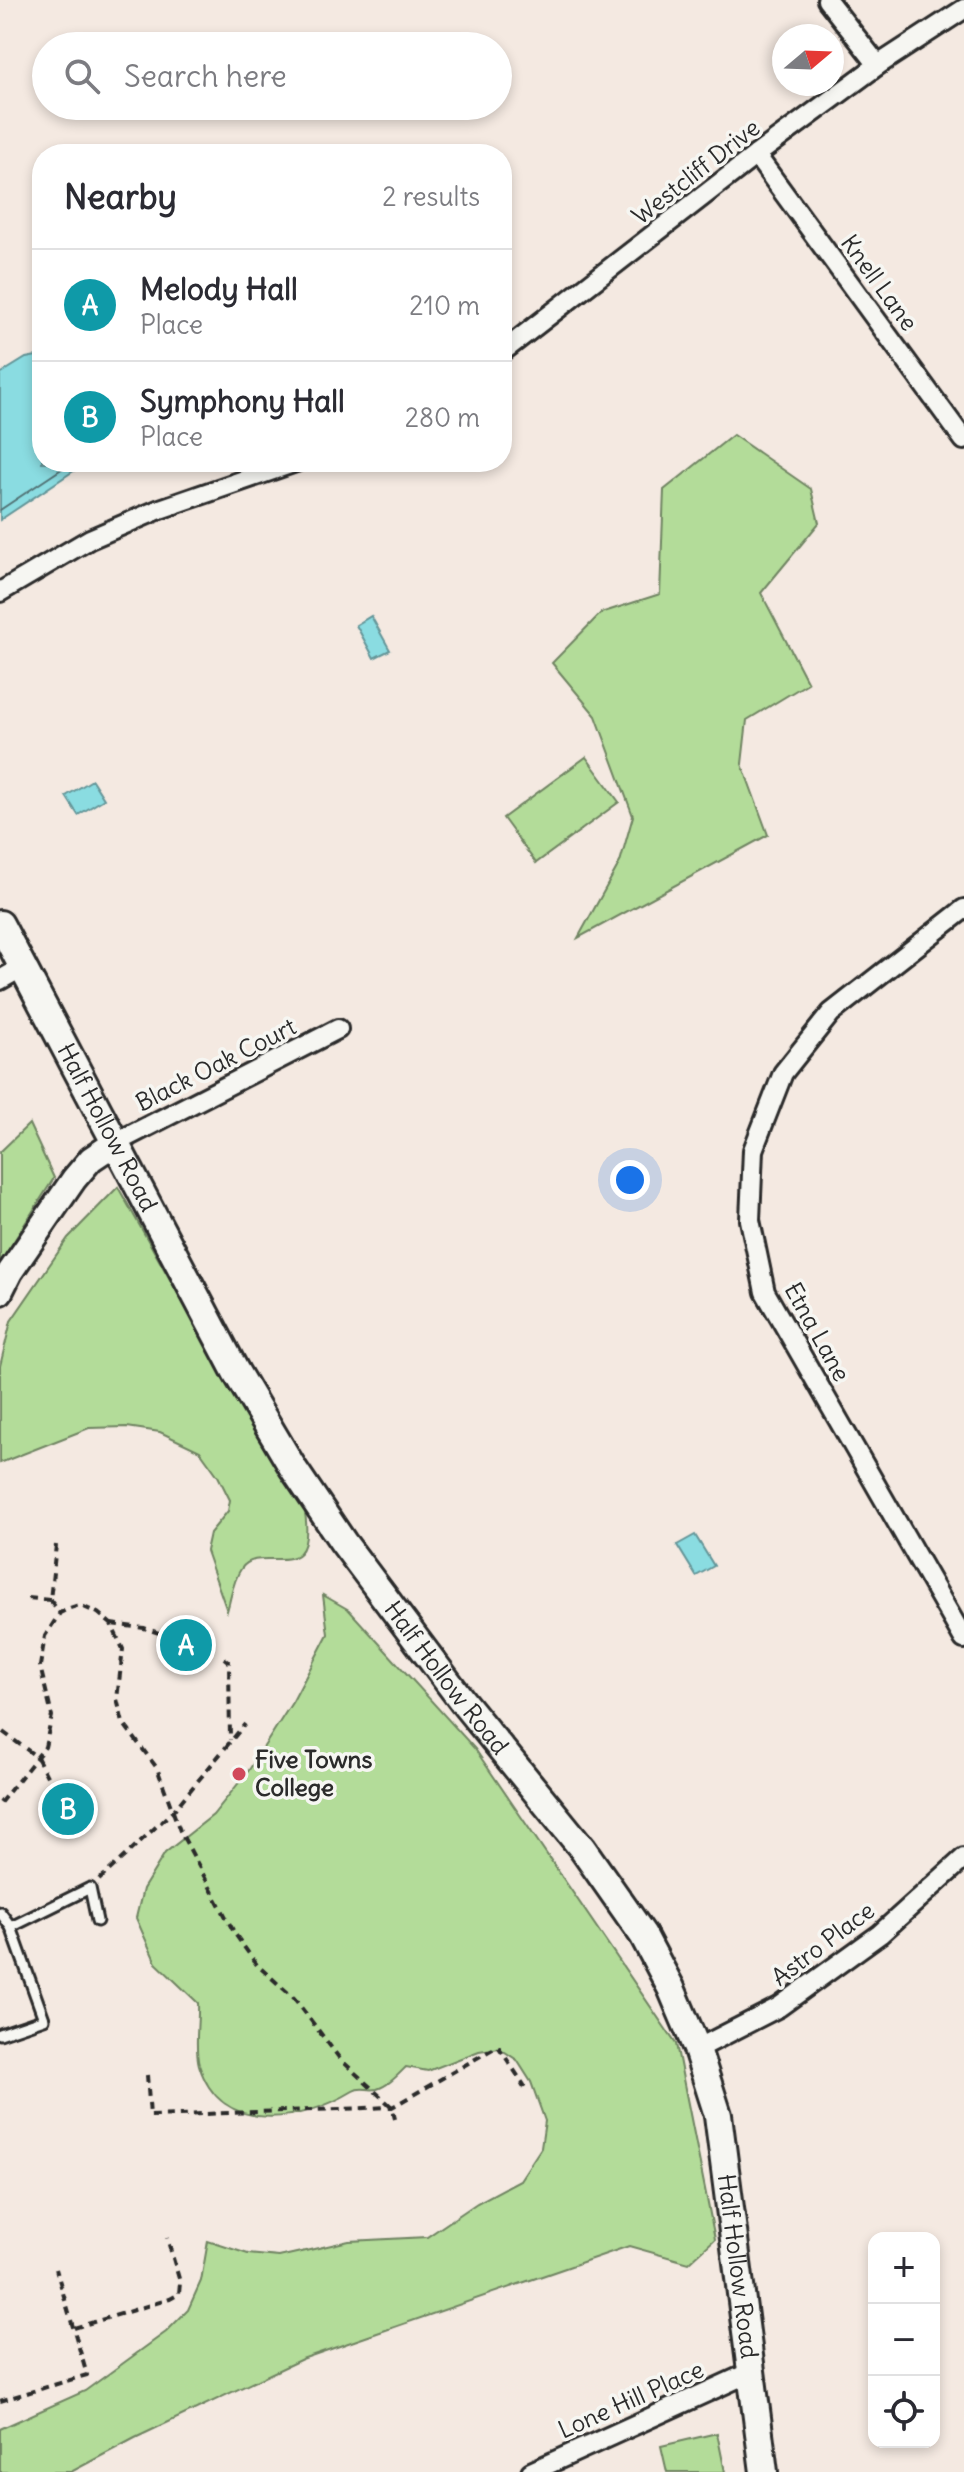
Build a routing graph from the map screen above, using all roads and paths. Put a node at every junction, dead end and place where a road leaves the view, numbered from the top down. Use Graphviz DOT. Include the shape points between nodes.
graph roads {
  1 [pos="827,0"];
  2 [pos="964,9"];
  3 [pos="878,65"];
  4 [pos="756,155"];
  5 [pos="512,344"];
  6 [pos="964,440"];
  7 [pos="267,472"];
  8 [pos="0,592"];
  9 [pos="964,909"];
  10 [pos="0,924"];
  11 [pos="11,974"];
  12 [pos="338,1029"];
  13 [pos="115,1143"];
  14 [pos="0,1292"];
  15 [pos="56,1545"];
  16 [pos="28,1598"];
  17 [pos="50,1600"];
  18 [pos="60,1613"];
  19 [pos="111,1624"];
  20 [pos="171,1637"];
  21 [pos="964,1639"];
  22 [pos="224,1658"];
  23 [pos="245,1724"];
  24 [pos="3,1732"];
  25 [pos="230,1743"];
  26 [pos="37,1757"];
  27 [pos="51,1784"];
  28 [pos="0,1803"];
  29 [pos="173,1811"];
  30 [pos="964,1858"];
  31 [pos="90,1888"];
  32 [pos="0,1912"];
  33 [pos="97,1921"];
  34 [pos="11,1927"];
  35 [pos="0,2034"];
  36 [pos="697,2049"];
  37 [pos="147,2075"];
  38 [pos="519,2088"];
  39 [pos="392,2107"];
  40 [pos="395,2119"];
  41 [pos="167,2238"];
  42 [pos="56,2269"];
  43 [pos="74,2328"];
  44 [pos="751,2372"];
  45 [pos="0,2401"];
  46 [pos="531,2472"];
  47 [pos="764,2472"];
  1 -- 3 [label="street"];
  2 -- 3 [label="street, Westcliff Drive"];
  3 -- 4 [label="street, Westcliff Drive"];
  4 -- 5 [label="street, Westcliff Drive"];
  4 -- 6 [label="street, Knell Lane"];
  7 -- 8 [label="street" via="90,539"];
  9 -- 21 [label="street, Etna Lane" via="831,1013 783,1073 753,1150 750,1220 765,1292"];
  10 -- 11 [label="main road, Half Hollow Road"];
  11 -- 13 [label="main road, Half Hollow Road"];
  12 -- 13 [label="street, Black Oak Court"];
  13 -- 14 [label="street" via="74,1179"];
  13 -- 36 [label="main road, Half Hollow Road" via="293,1468 343,1542 582,1848 643,1935"];
  15 -- 17 [label="path"];
  16 -- 17 [label="path"];
  17 -- 18 [label="path"];
  18 -- 19 [label="path" via="79,1605"];
  18 -- 26 [label="path" via="45,1636 40,1666 52,1716 45,1747"];
  19 -- 20 [label="path"];
  19 -- 29 [label="path" via="123,1649 117,1699 123,1723 157,1768"];
  22 -- 25 [label="path" via="229,1662"];
  23 -- 25 [label="path"];
  24 -- 26 [label="path"];
  25 -- 29 [label="path"];
  26 -- 27 [label="path"];
  26 -- 28 [label="path"];
  29 -- 31 [label="path"];
  29 -- 39 [label="path" via="245,1951 294,1998 340,2059"];
  30 -- 36 [label="street, Astro Place" via="880,1934 779,2007"];
  31 -- 33 [label="lane"];
  31 -- 34 [label="lane"];
  32 -- 34 [label="lane"];
  34 -- 35 [label="lane" via="44,2019"];
  36 -- 44 [label="main road, Half Hollow Road" via="722,2139"];
  37 -- 39 [label="path" via="150,2116"];
  38 -- 39 [label="path" via="524,2085 498,2046"];
  39 -- 40 [label="path"];
  41 -- 43 [label="path" via="179,2294"];
  42 -- 43 [label="path"];
  43 -- 45 [label="path" via="87,2375"];
  44 -- 46 [label="street, Lone Hill Place"];
  44 -- 47 [label="main road, Half Hollow Road"];
}
